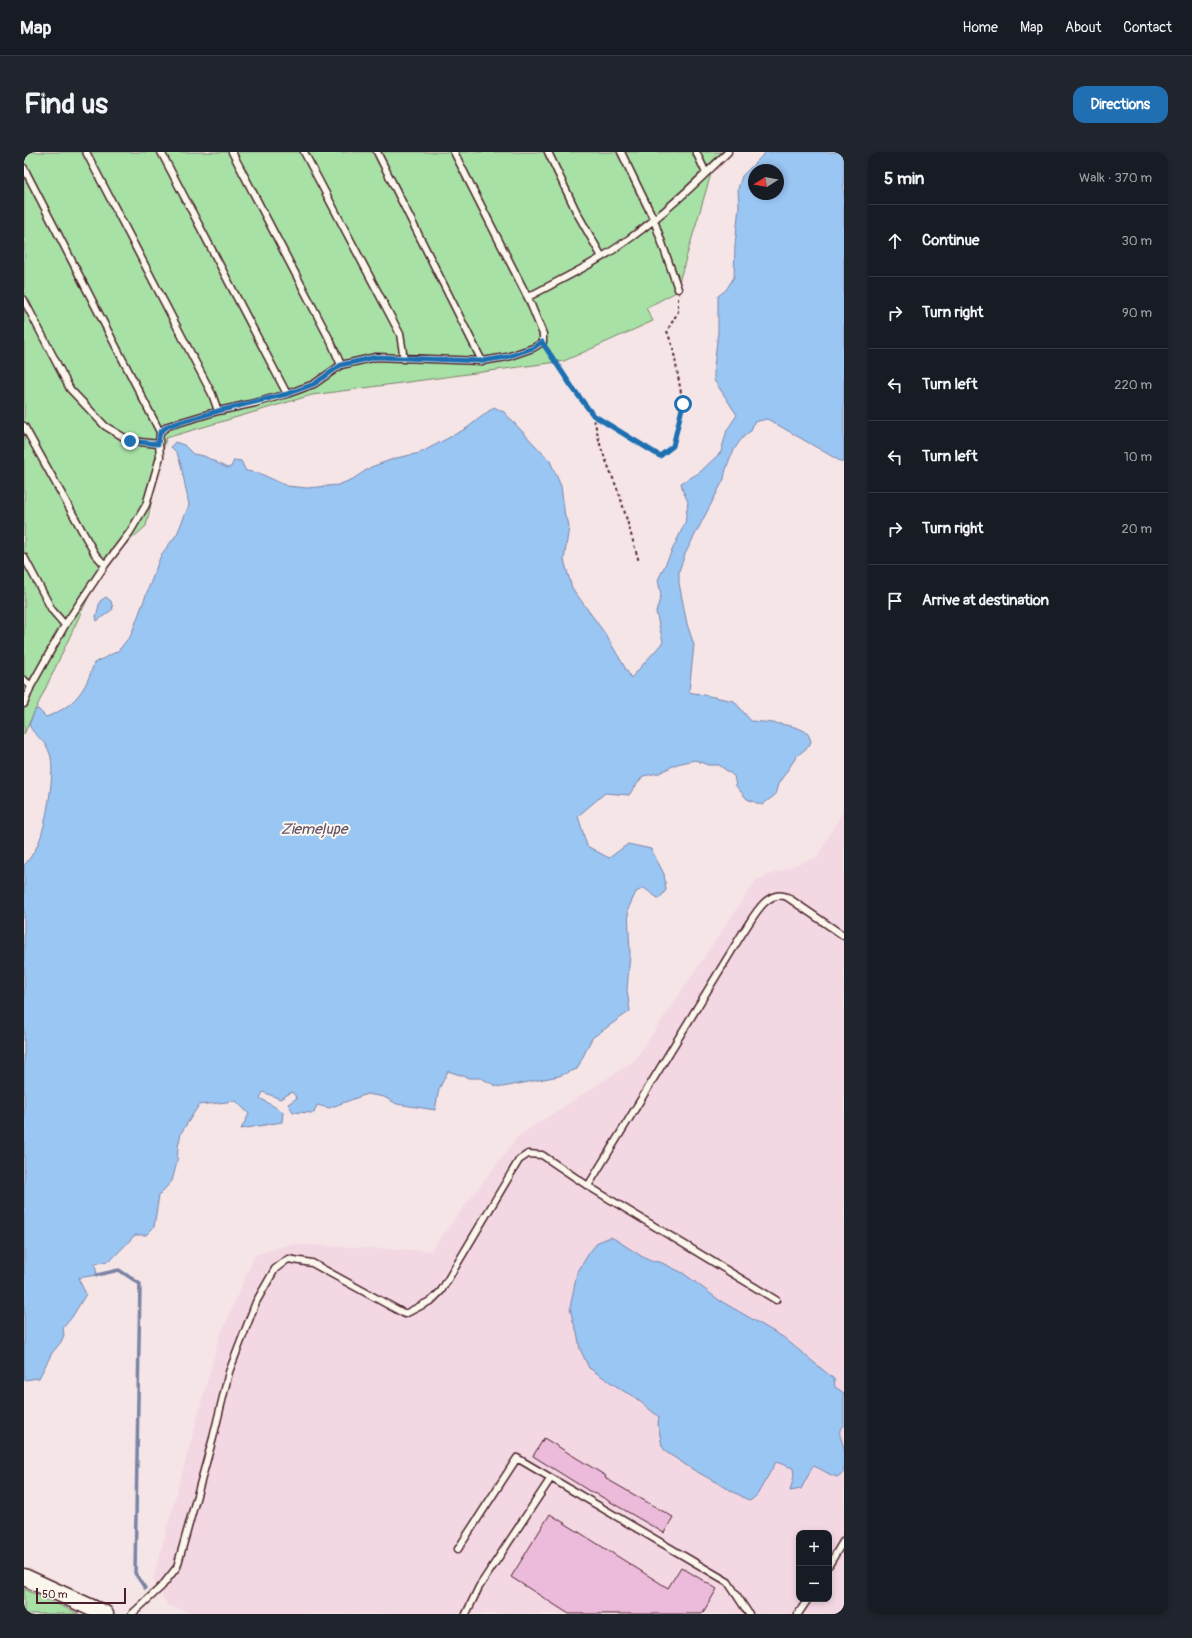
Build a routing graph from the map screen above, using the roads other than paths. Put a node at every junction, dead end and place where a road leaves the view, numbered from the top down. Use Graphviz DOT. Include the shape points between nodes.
graph roads {
  1 [pos="86,152"];
  2 [pos="161,152"];
  3 [pos="232,152"];
  4 [pos="304,152"];
  5 [pos="377,152"];
  6 [pos="454,152"];
  7 [pos="548,152"];
  8 [pos="621,152"];
  9 [pos="696,152"];
  10 [pos="728,152"];
  11 [pos="24,168"];
  12 [pos="706,173"];
  13 [pos="654,220"];
  14 [pos="602,257"];
  15 [pos="678,289"];
  16 [pos="528,297"];
  17 [pos="24,300"];
  18 [pos="404,359"];
  19 [pos="482,361"];
  20 [pos="341,365"];
  21 [pos="287,394"];
  22 [pos="218,411"];
  23 [pos="24,426"];
  24 [pos="160,432"];
  25 [pos="158,444"];
  26 [pos="24,557"];
  27 [pos="105,565"];
  28 [pos="65,626"];
  29 [pos="24,680"];
  30 [pos="32,686"];
  31 [pos="24,704"];
  32 [pos="844,936"];
  33 [pos="588,1186"];
  34 [pos="776,1300"];
  35 [pos="551,1478"];
  36 [pos="844,1540"];
  37 [pos="458,1549"];
  38 [pos="832,1560"];
  39 [pos="24,1577"];
  40 [pos="806,1602"];
  41 [pos="105,1614"];
  42 [pos="132,1614"];
  43 [pos="466,1614"];
  44 [pos="749,1614"];
  45 [pos="798,1614"];
  1 -- 22 [label="lane" via="212,394"];
  2 -- 21 [label="lane"];
  3 -- 20 [label="lane"];
  4 -- 18 [label="lane" via="400,334"];
  5 -- 19 [label="lane"];
  6 -- 16 [label="lane"];
  7 -- 14 [label="lane" via="577,213"];
  8 -- 13 [label="lane"];
  9 -- 12 [label="lane"];
  10 -- 12 [label="lane"];
  11 -- 24 [label="lane"];
  12 -- 13 [label="lane"];
  13 -- 14 [label="lane"];
  13 -- 15 [label="lane"];
  14 -- 16 [label="lane"];
  16 -- 19 [label="lane" via="543,334 542,342 507,357"];
  17 -- 25 [label="lane" via="70,389 105,426 130,441"];
  18 -- 19 [label="lane"];
  18 -- 20 [label="lane" via="376,357"];
  20 -- 21 [label="lane" via="314,384"];
  21 -- 22 [label="lane"];
  22 -- 24 [label="lane" via="168,426"];
  23 -- 27 [label="lane" via="95,554"];
  24 -- 25 [label="lane"];
  25 -- 27 [label="lane" via="160,457 146,505 130,532"];
  26 -- 28 [label="lane" via="52,610"];
  27 -- 28 [label="lane"];
  28 -- 30 [label="lane"];
  29 -- 30 [label="lane"];
  30 -- 31 [label="lane"];
  32 -- 33 [label="lane" via="787,897 776,895 767,901 742,934"];
  33 -- 34 [label="lane"];
  33 -- 42 [label="lane" via="542,1155 528,1154 519,1160 441,1291 432,1300 405,1314 312,1263 288,1259 275,1270 256,1302 229,1372 177,1567 162,1586"];
  35 -- 37 [label="lane" via="517,1458"];
  35 -- 43 [label="lane" via="479,1587"];
  35 -- 44 [label="lane" via="728,1582"];
  36 -- 38 [label="lane"];
  39 -- 41 [label="street"];
  40 -- 45 [label="lane"];
}
